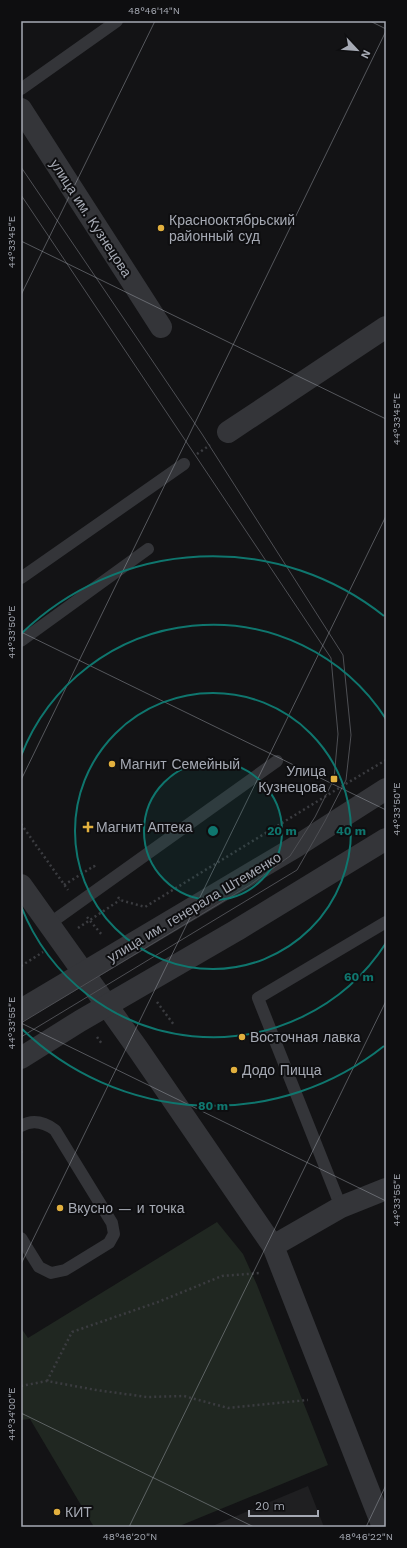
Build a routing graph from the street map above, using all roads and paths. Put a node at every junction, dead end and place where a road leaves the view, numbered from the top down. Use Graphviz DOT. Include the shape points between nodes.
graph roads {
  1 [pos="117,21"];
  2 [pos="21,89"];
  3 [pos="21,109"];
  4 [pos="161,327"];
  5 [pos="386,328"];
  6 [pos="228,432"];
  7 [pos="184,464"];
  8 [pos="148,549"];
  9 [pos="21,578"];
  10 [pos="21,641"];
  11 [pos="386,760"];
  12 [pos="277,761"];
  13 [pos="386,789"];
  14 [pos="21,824"];
  15 [pos="386,839"];
  16 [pos="21,885"];
  17 [pos="120,900"];
  18 [pos="77,903"];
  19 [pos="90,921"];
  20 [pos="386,922"];
  21 [pos="49,924"];
  22 [pos="84,973"];
  23 [pos="106,1006"];
  24 [pos="21,1010"];
  25 [pos="21,1058"];
  26 [pos="21,1126"];
  27 [pos="386,1188"];
  28 [pos="341,1207"];
  29 [pos="21,1238"];
  30 [pos="273,1246"];
  31 [pos="266,1273"];
  32 [pos="47,1380"];
  33 [pos="21,1386"];
  34 [pos="315,1399"];
  35 [pos="383,1527"];
  1 -- 2 [label="lane"];
  3 -- 4 [label="street, улица им. Кузнецова"];
  5 -- 6 [label="street"];
  6 -- 7 [label="path"];
  7 -- 9 [label="lane"];
  8 -- 10 [label="lane"];
  11 -- 17 [label="path" via="145,907"];
  12 -- 18 [label="lane"];
  13 -- 22 [label="street, улица им. генерала Штеменко"];
  14 -- 18 [label="path"];
  15 -- 23 [label="street"];
  16 -- 21 [label="street"];
  18 -- 19 [label="path"];
  18 -- 21 [label="lane"];
  20 -- 28 [label="lane" via="258,998"];
  21 -- 22 [label="street"];
  22 -- 23 [label="street"];
  22 -- 24 [label="street, улица им. генерала Штеменко"];
  23 -- 25 [label="street"];
  23 -- 30 [label="street"];
  26 -- 29 [label="lane" via="35,1121 55,1130 112,1223 114,1234 108,1243 65,1270 51,1273 39,1268"];
  27 -- 28 [label="street"];
  28 -- 30 [label="street"];
  30 -- 35 [label="street"];
  31 -- 32 [label="path" via="222,1276 72,1332"];
  32 -- 33 [label="path"];
  32 -- 34 [label="path" via="147,1397 184,1396 228,1408"];
}
